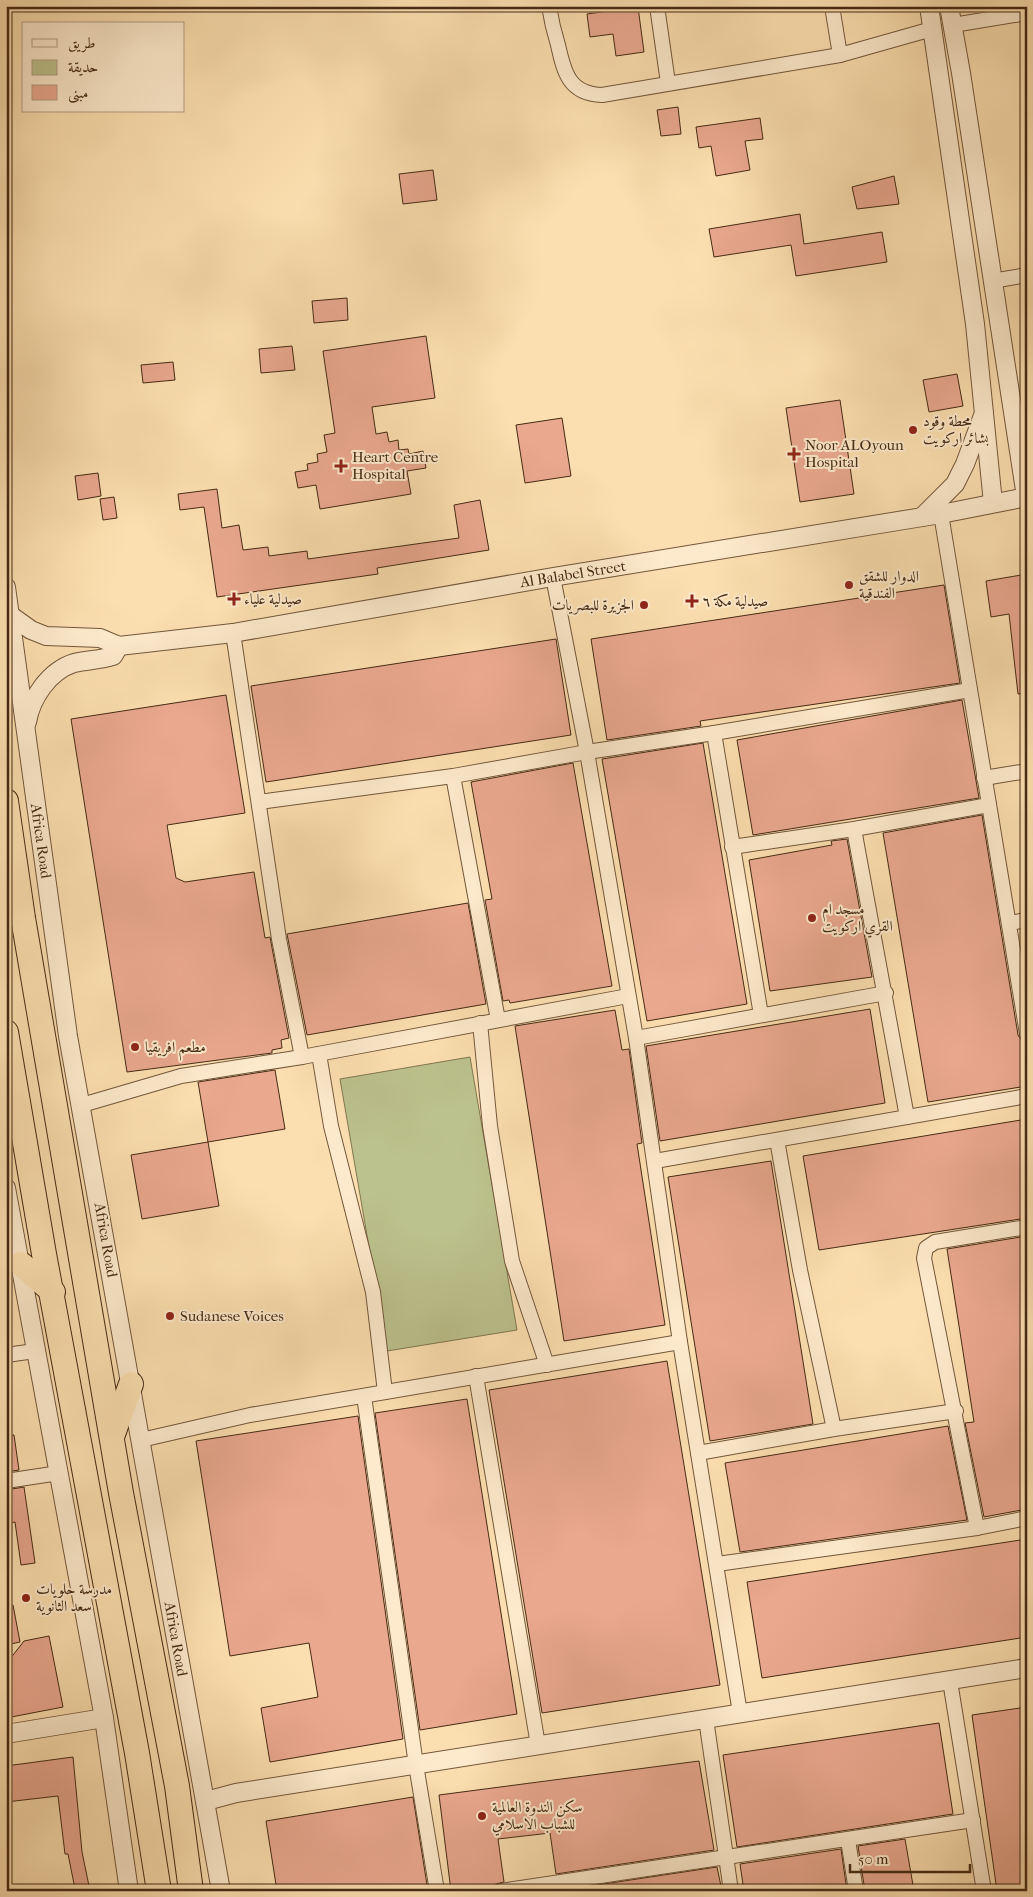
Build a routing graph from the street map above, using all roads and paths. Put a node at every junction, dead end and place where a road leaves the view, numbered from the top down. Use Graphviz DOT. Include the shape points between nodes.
graph roads {
  1 [pos="548,6"];
  2 [pos="657,6"];
  3 [pos="832,6"];
  4 [pos="928,6"];
  5 [pos="949,6"];
  6 [pos="1027,13"];
  7 [pos="952,26"];
  8 [pos="932,29"];
  9 [pos="840,55"];
  10 [pos="668,83"];
  11 [pos="1027,275"];
  12 [pos="992,280"];
  13 [pos="985,410"];
  14 [pos="1026,497"];
  15 [pos="993,503"];
  16 [pos="941,514"];
  17 [pos="922,517"];
  18 [pos="553,577"];
  19 [pos="6,588"];
  20 [pos="10,615"];
  21 [pos="233,632"];
  22 [pos="119,646"];
  23 [pos="970,690"];
  24 [pos="26,730"];
  25 [pos="714,733"];
  26 [pos="587,752"];
  27 [pos="1027,771"];
  28 [pos="453,776"];
  29 [pos="984,778"];
  30 [pos="6,802"];
  31 [pos="259,802"];
  32 [pos="989,805"];
  33 [pos="854,829"];
  34 [pos="732,847"];
  35 [pos="1027,920"];
  36 [pos="1009,923"];
  37 [pos="886,993"];
  38 [pos="628,996"];
  39 [pos="761,1015"];
  40 [pos="498,1020"];
  41 [pos="480,1023"];
  42 [pos="6,1032"];
  43 [pos="1027,1034"];
  44 [pos="636,1038"];
  45 [pos="319,1054"];
  46 [pos="302,1057"];
  47 [pos="1027,1096"];
  48 [pos="82,1104"];
  49 [pos="907,1117"];
  50 [pos="777,1140"];
  51 [pos="655,1161"];
  52 [pos="6,1188"];
  53 [pos="10,1222"];
  54 [pos="1027,1227"];
  55 [pos="21,1264"];
  56 [pos="53,1292"];
  57 [pos="680,1342"];
  58 [pos="35,1351"];
  59 [pos="6,1354"];
  60 [pos="547,1365"];
  61 [pos="476,1376"];
  62 [pos="131,1384"];
  63 [pos="385,1392"];
  64 [pos="364,1396"];
  65 [pos="956,1411"];
  66 [pos="834,1429"];
  67 [pos="112,1436"];
  68 [pos="141,1440"];
  69 [pos="698,1452"];
  70 [pos="59,1473"];
  71 [pos="6,1480"];
  72 [pos="1027,1518"];
  73 [pos="977,1528"];
  74 [pos="717,1564"];
  75 [pos="1027,1668"];
  76 [pos="950,1681"];
  77 [pos="740,1713"];
  78 [pos="104,1718"];
  79 [pos="706,1719"];
  80 [pos="6,1734"];
  81 [pos="538,1745"];
  82 [pos="416,1764"];
  83 [pos="206,1801"];
  84 [pos="973,1820"];
  85 [pos="848,1840"];
  86 [pos="726,1856"];
  87 [pos="190,1885"];
  88 [pos="158,1887"];
  89 [pos="130,1891"];
  90 [pos="221,1891"];
  91 [pos="437,1891"];
  92 [pos="501,1891"];
  93 [pos="731,1891"];
  94 [pos="856,1891"];
  95 [pos="984,1891"];
  1 -- 10 [label="street" via="565,73 575,87 591,95 602,95"];
  2 -- 10 [label="street"];
  3 -- 9 [label="street"];
  4 -- 8 [label="street"];
  5 -- 7 [label="street"];
  6 -- 7 [label="street"];
  7 -- 12 [label="street"];
  8 -- 9 [label="street"];
  8 -- 13 [label="street"];
  9 -- 10 [label="street"];
  11 -- 12 [label="street"];
  12 -- 14 [label="street"];
  13 -- 15 [label="street"];
  13 -- 17 [label="street" via="955,484"];
  14 -- 15 [label="street, Al Balabel Street"];
  15 -- 16 [label="street, Al Balabel Street"];
  16 -- 17 [label="street, Al Balabel Street"];
  16 -- 23 [label="street"];
  17 -- 18 [label="street, Al Balabel Street"];
  18 -- 21 [label="street, Al Balabel Street"];
  18 -- 26 [label="street"];
  19 -- 20 [label="street, Africa Road"];
  20 -- 22 [label="street, Al Balabel Street" via="46,636 100,638"];
  20 -- 24 [label="street, Africa Road"];
  21 -- 22 [label="street, Al Balabel Street"];
  21 -- 31 [label="street"];
  22 -- 24 [label="street, Al Balabel Street" via="113,656 74,663 48,680 31,708"];
  23 -- 25 [label="street"];
  23 -- 29 [label="street"];
  24 -- 48 [label="street, Africa Road" via="68,1036"];
  25 -- 26 [label="street"];
  25 -- 34 [label="street"];
  26 -- 28 [label="street"];
  26 -- 38 [label="street"];
  27 -- 29 [label="street"];
  28 -- 31 [label="street"];
  28 -- 40 [label="street"];
  29 -- 32 [label="street"];
  30 -- 67 [label="highway, Africa Road"];
  31 -- 46 [label="street" via="279,939"];
  32 -- 33 [label="street"];
  32 -- 36 [label="street"];
  33 -- 34 [label="street"];
  33 -- 37 [label="street"];
  34 -- 39 [label="street"];
  35 -- 36 [label="street"];
  36 -- 43 [label="street"];
  37 -- 39 [label="street"];
  37 -- 49 [label="street"];
  38 -- 40 [label="street"];
  38 -- 44 [label="street"];
  39 -- 44 [label="street"];
  40 -- 41 [label="street"];
  41 -- 45 [label="street"];
  41 -- 60 [label="street" via="490,1126 512,1261"];
  42 -- 56 [label="highway"];
  44 -- 51 [label="street"];
  45 -- 46 [label="street"];
  45 -- 63 [label="street" via="331,1126 373,1292"];
  46 -- 48 [label="street" via="181,1076"];
  47 -- 49 [label="street"];
  48 -- 62 [label="street, Africa Road"];
  49 -- 50 [label="street"];
  50 -- 51 [label="street"];
  50 -- 66 [label="street" via="800,1270"];
  51 -- 57 [label="street"];
  52 -- 53 [label="street"];
  53 -- 55 [label="street"];
  54 -- 65 [label="street" via="935,1242 926,1248 924,1258"];
  55 -- 56 [label="highway"];
  55 -- 58 [label="street"];
  56 -- 88 [label="highway" via="137,1753"];
  57 -- 60 [label="street"];
  57 -- 69 [label="street"];
  58 -- 59 [label="street"];
  58 -- 70 [label="street"];
  60 -- 61 [label="street"];
  61 -- 63 [label="street"];
  61 -- 81 [label="street"];
  62 -- 67 [label="highway"];
  62 -- 68 [label="street, Africa Road"];
  63 -- 64 [label="street"];
  64 -- 68 [label="street" via="250,1415"];
  64 -- 82 [label="street"];
  65 -- 66 [label="street"];
  65 -- 73 [label="street"];
  66 -- 69 [label="street"];
  67 -- 87 [label="highway, Africa Road" via="177,1786"];
  68 -- 83 [label="street, Africa Road"];
  69 -- 74 [label="street"];
  70 -- 71 [label="street"];
  70 -- 78 [label="street"];
  72 -- 73 [label="street"];
  73 -- 74 [label="street"];
  74 -- 77 [label="street"];
  75 -- 76 [label="street"];
  76 -- 77 [label="street"];
  76 -- 84 [label="street"];
  77 -- 79 [label="street"];
  78 -- 80 [label="street"];
  78 -- 89 [label="street"];
  79 -- 81 [label="street"];
  79 -- 86 [label="street"];
  81 -- 82 [label="street"];
  82 -- 83 [label="street" via="236,1793"];
  82 -- 91 [label="street"];
  83 -- 90 [label="street, Africa Road"];
  84 -- 85 [label="street"];
  84 -- 95 [label="street"];
  85 -- 86 [label="street"];
  85 -- 94 [label="street"];
  86 -- 92 [label="street"];
  86 -- 93 [label="street"];
  87 -- 88 [label="highway"];
}
